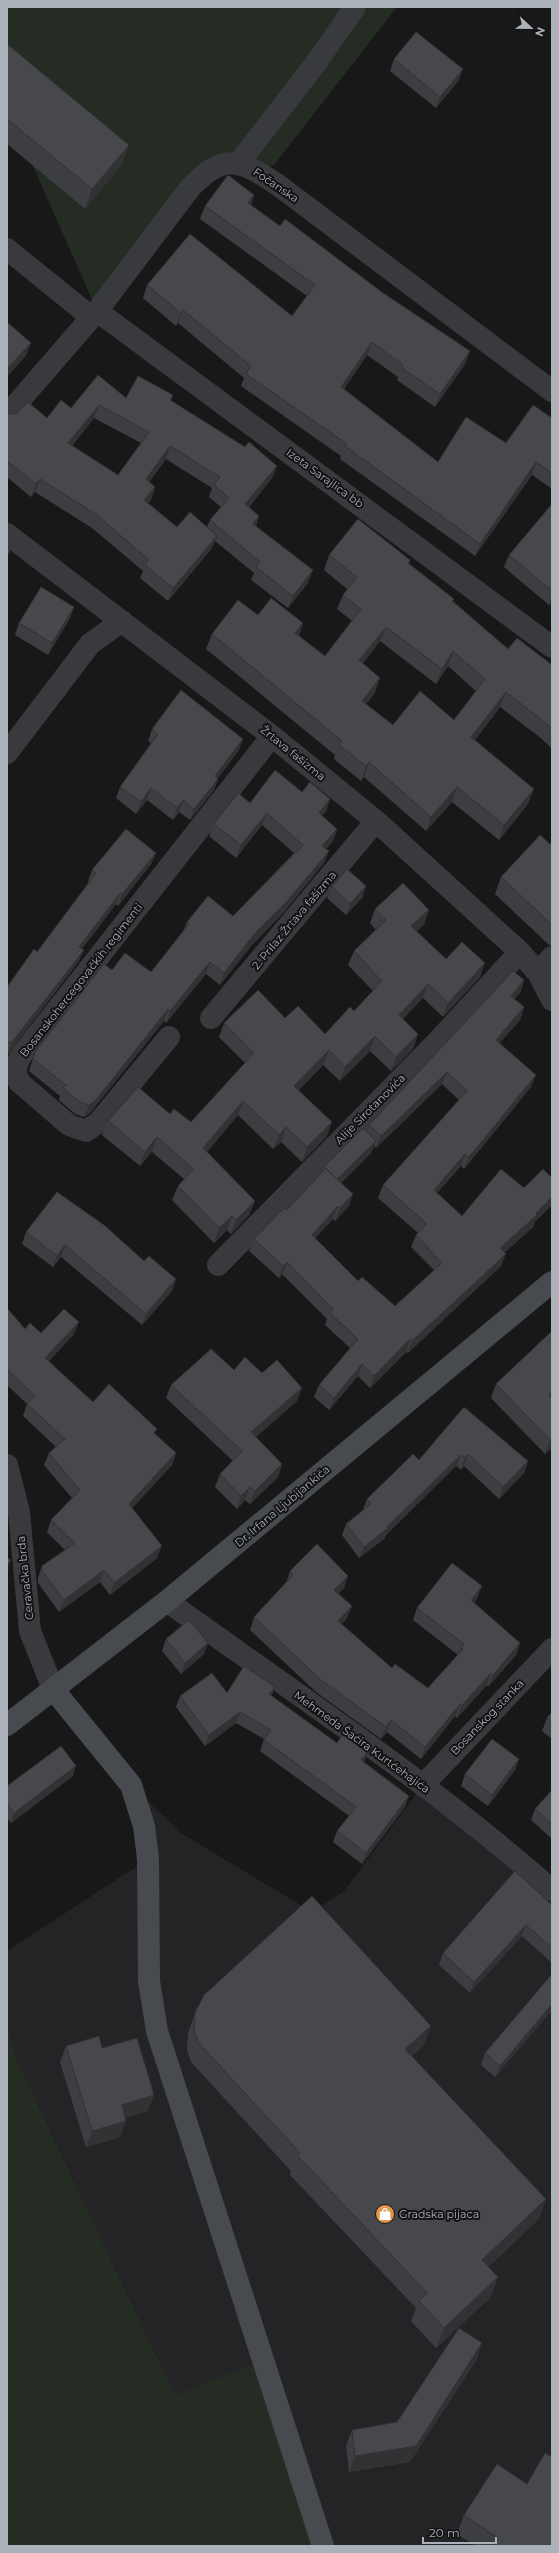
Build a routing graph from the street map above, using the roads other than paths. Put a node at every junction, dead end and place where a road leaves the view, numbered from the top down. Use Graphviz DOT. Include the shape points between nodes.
graph roads {
  1 [pos="355,7"];
  2 [pos="238,164"];
  3 [pos="7,249"];
  4 [pos="94,314"];
  5 [pos="552,391"];
  6 [pos="7,415"];
  7 [pos="7,534"];
  8 [pos="122,621"];
  9 [pos="552,647"];
  10 [pos="272,736"];
  11 [pos="7,754"];
  12 [pos="376,821"];
  13 [pos="520,952"];
  14 [pos="545,965"];
  15 [pos="552,1000"];
  16 [pos="211,1018"];
  17 [pos="169,1037"];
  18 [pos="218,1265"];
  19 [pos="552,1282"];
  20 [pos="7,1465"];
  21 [pos="167,1601"];
  22 [pos="552,1649"];
  23 [pos="53,1689"];
  24 [pos="7,1725"];
  25 [pos="423,1785"];
  26 [pos="552,1890"];
  27 [pos="322,2546"];
  1 -- 2 [label="street" via="316,64"];
  2 -- 4 [label="street, Fočanska" via="223,162 207,171 190,188"];
  2 -- 5 [label="street, Fočanska" via="257,170 278,185"];
  3 -- 4 [label="street, Izeta Sarajlica bb"];
  4 -- 6 [label="street, Fočanska"];
  4 -- 9 [label="street, Izeta Sarajlica bb"];
  7 -- 8 [label="street, Žrtava fašizma"];
  8 -- 10 [label="street, Žrtava fašizma"];
  8 -- 11 [label="street" via="90,644"];
  10 -- 12 [label="street, Žrtava fašizma"];
  10 -- 17 [label="street, Bosanskohercegovačkih regimenti" via="20,1057 15,1070 16,1075 19,1082 69,1125 86,1131 99,1122"];
  12 -- 13 [label="street, Žrtava fašizma"];
  12 -- 16 [label="street, 2. Prilaz Žrtava fašizma"];
  13 -- 14 [label="street, Žrtava fašizma"];
  13 -- 18 [label="street, Alije Sirotanovića" via="436,1043"];
  14 -- 15 [label="street, Žrtava fašizma"];
  19 -- 21 [label="street, Dr. Irfana Ljubijankića"];
  20 -- 23 [label="street, Ceravačka brda" via="19,1512 30,1631"];
  21 -- 23 [label="street, Dr. Irfana Ljubijankića"];
  21 -- 25 [label="street, Mehmeda Šaćira Kurtćehajića"];
  22 -- 25 [label="street, Bosanskog stanka"];
  23 -- 24 [label="street, Dr. Irfana Ljubijankića"];
  23 -- 27 [label="street" via="131,1785 144,1826 148,1859 149,1980 157,2032"];
  25 -- 26 [label="street, Mehmeda Šaćira Kurtćehajića"];
}
